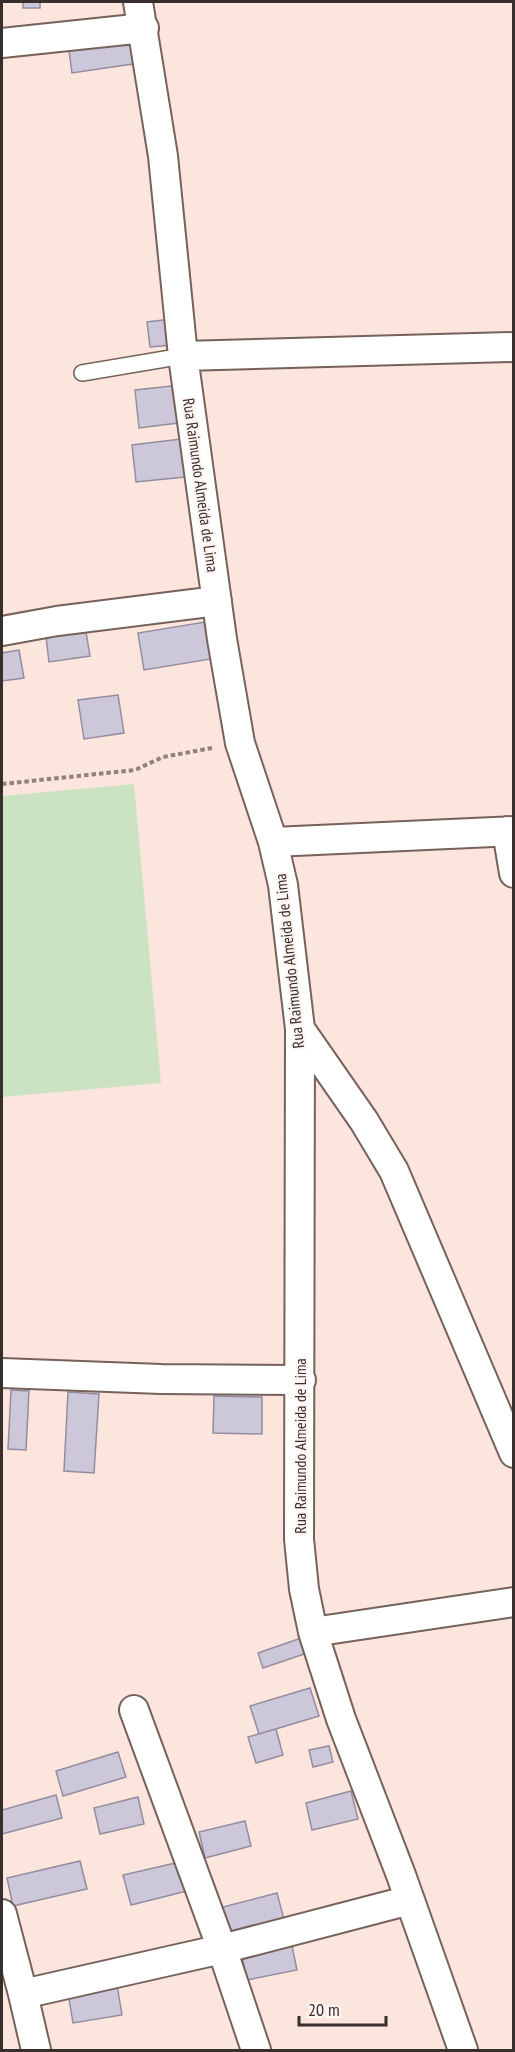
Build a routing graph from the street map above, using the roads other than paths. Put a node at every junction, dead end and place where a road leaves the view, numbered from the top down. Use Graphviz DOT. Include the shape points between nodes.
graph roads {
  1 [pos="141,15"];
  2 [pos="2,43"];
  3 [pos="513,346"];
  4 [pos="183,356"];
  5 [pos="82,373"];
  6 [pos="217,601"];
  7 [pos="2,631"];
  8 [pos="510,831"];
  9 [pos="273,842"];
  10 [pos="513,873"];
  11 [pos="300,1029"];
  12 [pos="2,1372"];
  13 [pos="301,1380"];
  14 [pos="513,1453"];
  15 [pos="513,1602"];
  16 [pos="313,1632"];
  17 [pos="134,1710"];
  18 [pos="410,1900"];
  19 [pos="2,1914"];
  20 [pos="222,1948"];
  21 [pos="23,1994"];
  22 [pos="36,2050"];
  23 [pos="256,2050"];
  24 [pos="463,2050"];
  1 -- 2 [label="street"];
  1 -- 4 [label="street, Rua Raimundo Almeida de Lima" via="163,156"];
  3 -- 4 [label="street"];
  4 -- 5 [label="lane"];
  4 -- 6 [label="street, Rua Raimundo Almeida de Lima"];
  6 -- 7 [label="street"];
  6 -- 9 [label="street, Rua Raimundo Almeida de Lima" via="240,743"];
  8 -- 9 [label="street"];
  8 -- 10 [label="street"];
  9 -- 11 [label="street, Rua Raimundo Almeida de Lima" via="283,885"];
  11 -- 13 [label="street, Rua Raimundo Almeida de Lima"];
  11 -- 14 [label="street" via="394,1171"];
  12 -- 13 [label="street"];
  13 -- 16 [label="street, Rua Raimundo Almeida de Lima" via="299,1539"];
  15 -- 16 [label="street"];
  16 -- 18 [label="street, Rua Raimundo Almeida de Lima" via="341,1719"];
  17 -- 20 [label="street"];
  18 -- 20 [label="street"];
  18 -- 24 [label="street, Rua Raimundo Almeida de Lima"];
  19 -- 21 [label="street"];
  20 -- 21 [label="street"];
  20 -- 23 [label="street"];
  21 -- 22 [label="street"];
}
